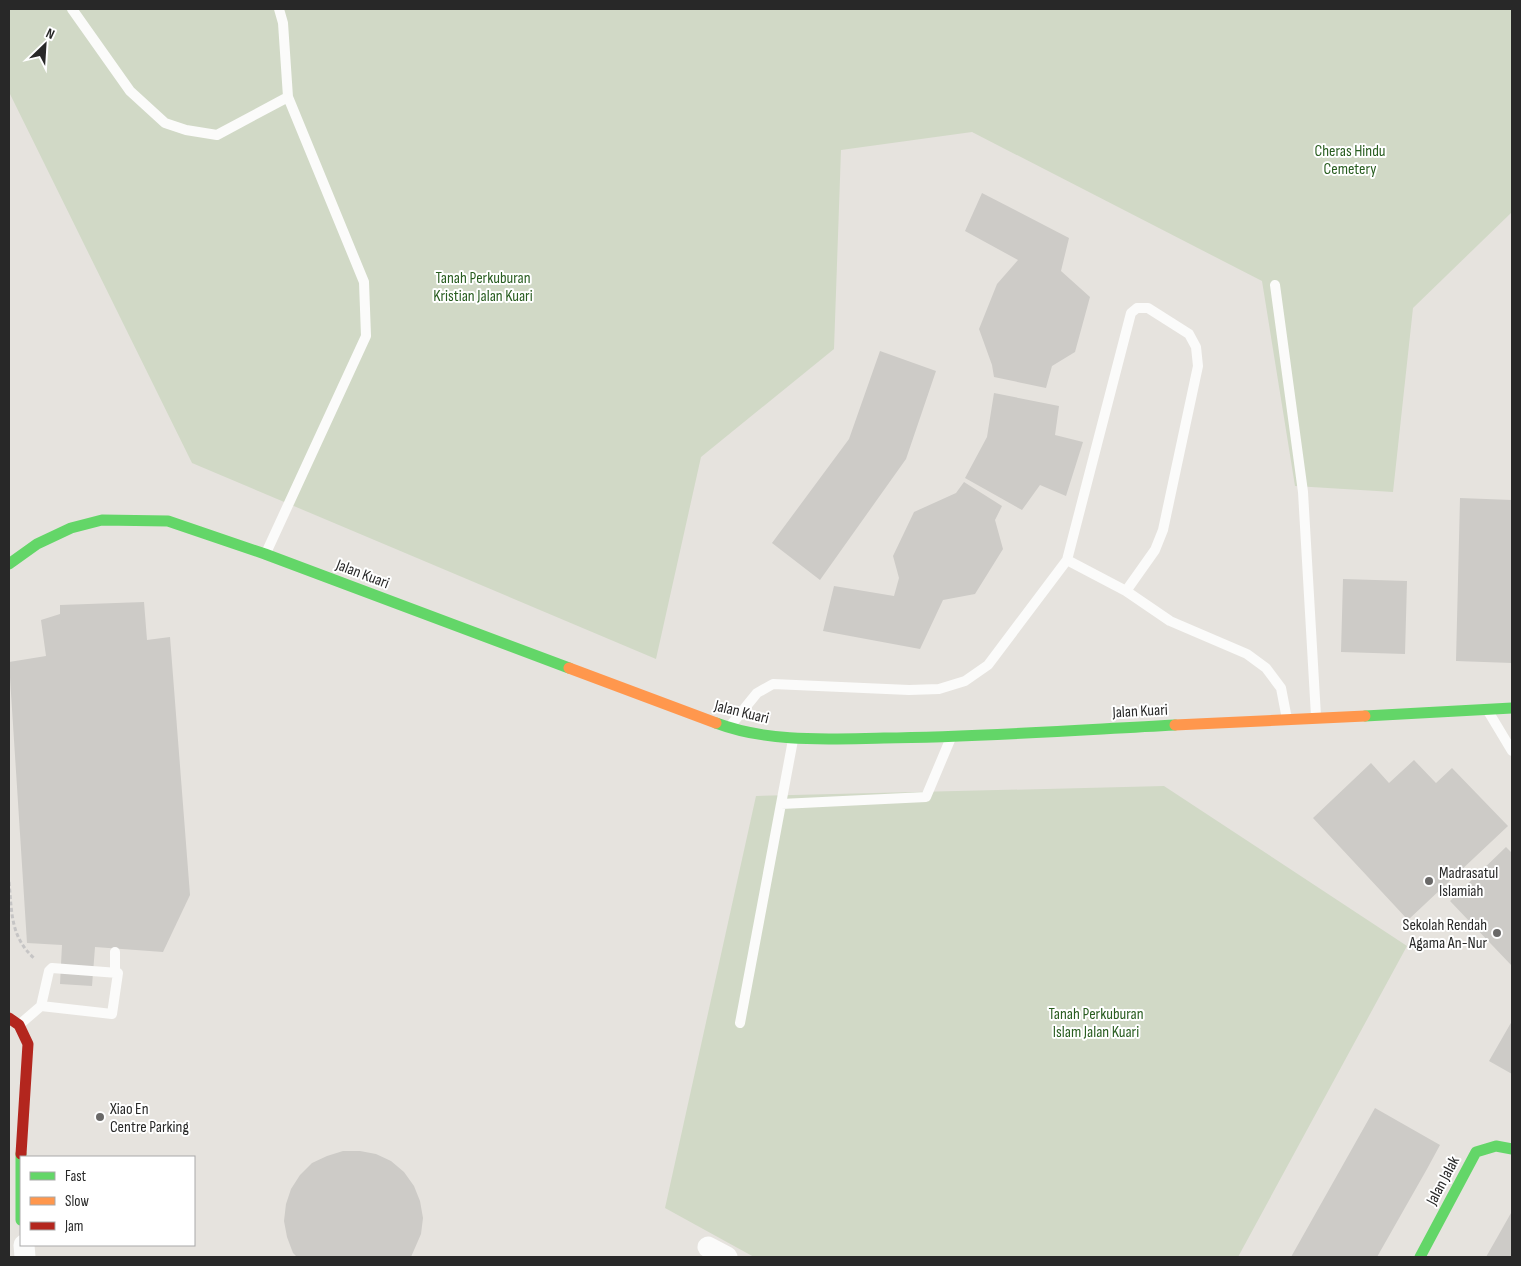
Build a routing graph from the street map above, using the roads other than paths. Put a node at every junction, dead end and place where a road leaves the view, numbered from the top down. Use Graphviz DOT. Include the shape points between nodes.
graph roads {
  1 [pos="72,9"];
  2 [pos="279,9"];
  3 [pos="288,97"];
  4 [pos="1275,285"];
  5 [pos="265,554"];
  6 [pos="1067,560"];
  7 [pos="9,564"];
  8 [pos="1126,591"];
  9 [pos="1512,708"];
  10 [pos="1486,709"];
  11 [pos="1316,717"];
  12 [pos="1287,718"];
  13 [pos="729,728"];
  14 [pos="951,737"];
  15 [pos="793,739"];
  16 [pos="1512,750"];
  17 [pos="781,804"];
  18 [pos="115,952"];
  19 [pos="115,972"];
  20 [pos="42,1006"];
  21 [pos="9,1018"];
  22 [pos="740,1022"];
  23 [pos="18,1025"];
  24 [pos="1512,1149"];
  25 [pos="21,1156"];
  26 [pos="708,1247"];
  27 [pos="726,1257"];
  28 [pos="1420,1257"];
  1 -- 3 [label="lane" via="130,91 165,123 186,130 217,134"];
  2 -- 3 [label="lane" via="283,23"];
  3 -- 5 [label="lane" via="364,282 366,336"];
  4 -- 11 [label="lane" via="1303,492"];
  5 -- 7 [label="street, Jalan Kuari" via="168,521 102,520 71,528 37,544"];
  5 -- 13 [label="street, Jalan Kuari"];
  6 -- 8 [label="lane"];
  6 -- 8 [label="lane" via="1131,313 1136,308 1148,308 1189,334 1196,347 1198,366 1163,530 1155,550"];
  6 -- 13 [label="lane" via="988,665 965,681 939,688 909,690 773,684 757,693"];
  8 -- 12 [label="lane" via="1170,621 1207,634 1247,654 1266,668 1282,688"];
  9 -- 10 [label="street, Jalan Kuari"];
  10 -- 11 [label="street, Jalan Kuari"];
  10 -- 16 [label="lane"];
  11 -- 12 [label="street, Jalan Kuari"];
  12 -- 14 [label="street, Jalan Kuari"];
  13 -- 15 [label="street, Jalan Kuari"];
  14 -- 15 [label="street, Jalan Kuari"];
  14 -- 17 [label="lane" via="926,797"];
  15 -- 17 [label="lane"];
  17 -- 22 [label="lane"];
  18 -- 19 [label="lane"];
  19 -- 20 [label="lane" via="50,969"];
  19 -- 20 [label="lane" via="119,976 112,1014"];
  20 -- 23 [label="lane"];
  21 -- 23 [label="street"];
  23 -- 25 [label="street" via="28,1044"];
  24 -- 28 [label="street, Jalan Jalak" via="1496,1146 1476,1152"];
  26 -- 27 [label="street"];
}
